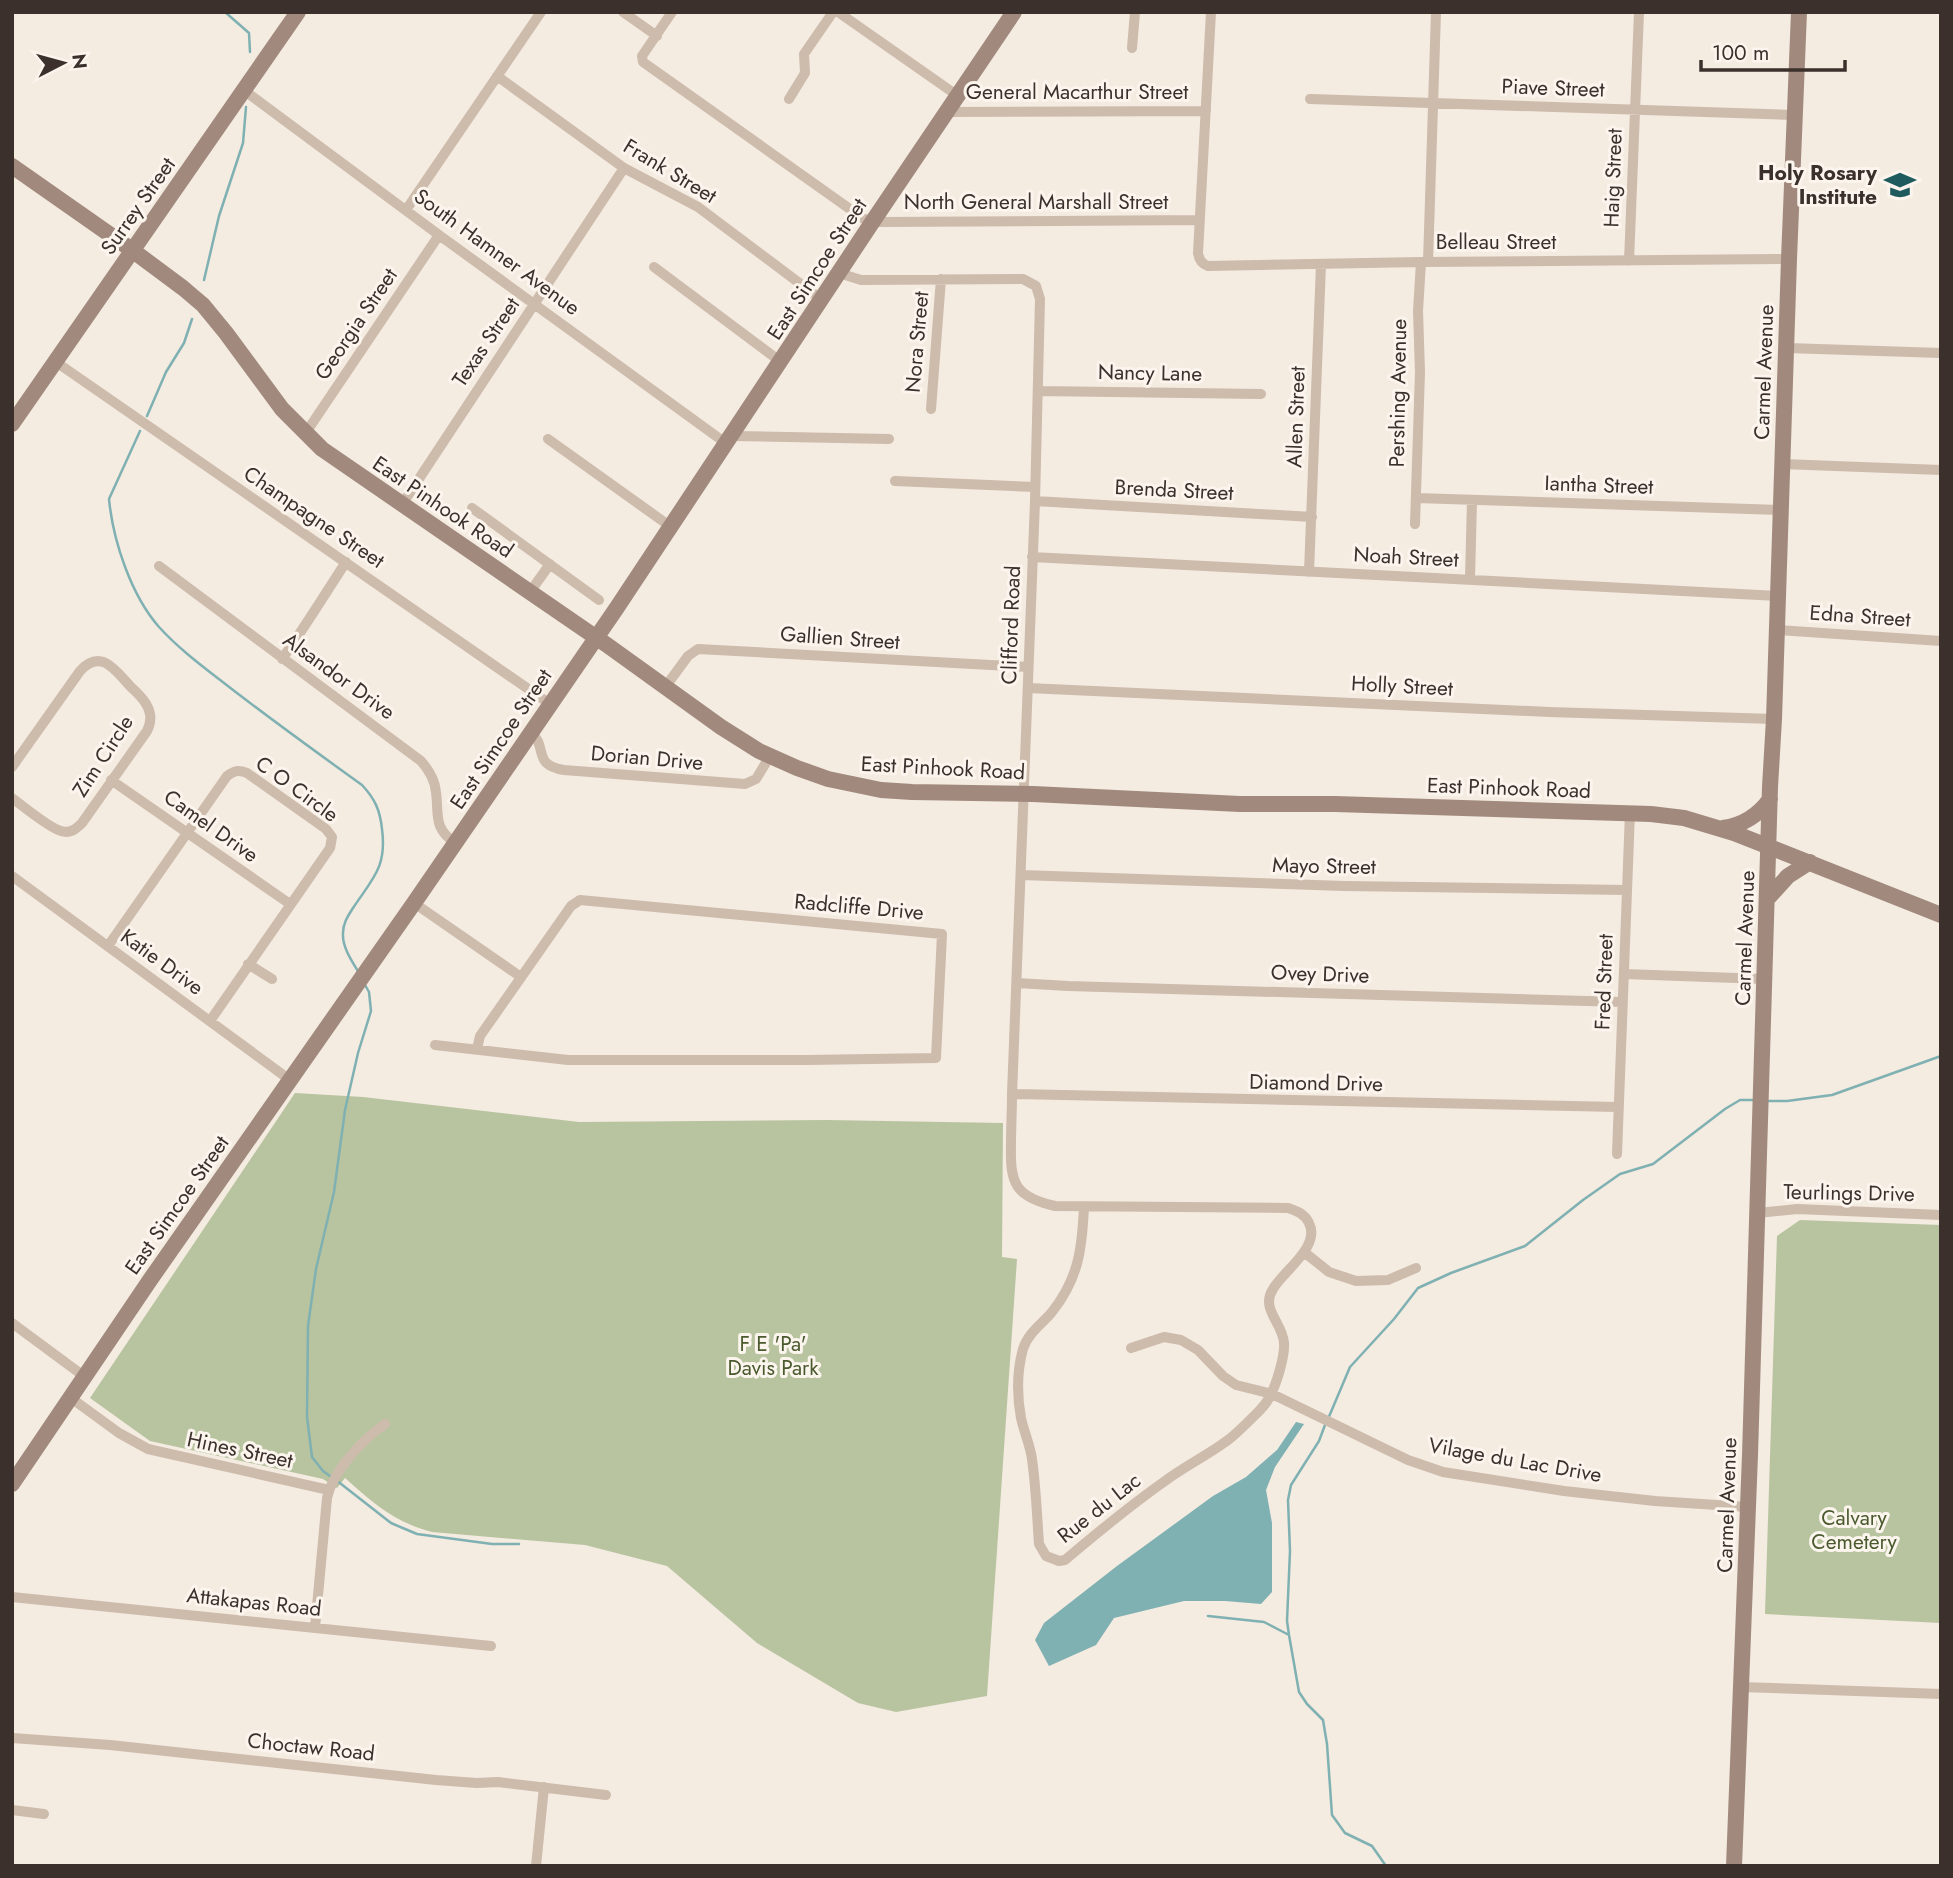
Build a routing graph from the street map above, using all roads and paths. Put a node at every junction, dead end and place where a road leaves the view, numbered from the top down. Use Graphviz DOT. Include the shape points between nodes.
graph roads {
  1 [pos="298,12"];
  2 [pos="541,12"];
  3 [pos="623,12"];
  4 [pos="672,12"];
  5 [pos="836,12"];
  6 [pos="1014,12"];
  7 [pos="1135,12"];
  8 [pos="1211,12"];
  9 [pos="1436,12"];
  10 [pos="1639,12"];
  11 [pos="1799,12"];
  12 [pos="657,36"];
  13 [pos="1132,48"];
  14 [pos="497,76"];
  15 [pos="245,91"];
  16 [pos="958,96"];
  17 [pos="789,99"];
  18 [pos="1310,99"];
  19 [pos="1433,103"];
  20 [pos="1634,110"];
  21 [pos="1206,111"];
  22 [pos="947,112"];
  23 [pos="1795,115"];
  24 [pos="12,166"];
  25 [pos="624,168"];
  26 [pos="406,210"];
  27 [pos="1200,220"];
  28 [pos="873,221"];
  29 [pos="439,235"];
  30 [pos="132,250"];
  31 [pos="1789,258"];
  32 [pos="1629,261"];
  33 [pos="1425,262"];
  34 [pos="1321,264"];
  35 [pos="654,267"];
  36 [pos="839,273"];
  37 [pos="941,279"];
  38 [pos="822,300"];
  39 [pos="534,304"];
  40 [pos="1787,348"];
  41 [pos="1941,353"];
  42 [pos="56,362"];
  43 [pos="781,362"];
  44 [pos="1038,391"];
  45 [pos="1261,394"];
  46 [pos="930,409"];
  47 [pos="12,424"];
  48 [pos="305,434"];
  49 [pos="548,439"];
  50 [pos="889,439"];
  51 [pos="729,440"];
  52 [pos="1782,464"];
  53 [pos="1941,470"];
  54 [pos="895,481"];
  55 [pos="1035,487"];
  56 [pos="1416,498"];
  57 [pos="1472,500"];
  58 [pos="1035,501"];
  59 [pos="403,503"];
  60 [pos="472,508"];
  61 [pos="1782,510"];
  62 [pos="1312,517"];
  63 [pos="1415,524"];
  64 [pos="671,527"];
  65 [pos="1032,557"];
  66 [pos="346,562"];
  67 [pos="550,564"];
  68 [pos="159,566"];
  69 [pos="1309,572"];
  70 [pos="1470,579"];
  71 [pos="530,592"];
  72 [pos="1778,596"];
  73 [pos="599,600"];
  74 [pos="1777,630"];
  75 [pos="596,637"];
  76 [pos="1941,641"];
  77 [pos="282,659"];
  78 [pos="1028,667"];
  79 [pos="666,686"];
  80 [pos="1028,688"];
  81 [pos="550,704"];
  82 [pos="1774,719"];
  83 [pos="531,732"];
  84 [pos="769,756"];
  85 [pos="12,767"];
  86 [pos="111,780"];
  87 [pos="1024,793"];
  88 [pos="12,798"];
  89 [pos="1770,799"];
  90 [pos="1630,812"];
  91 [pos="1721,829"];
  92 [pos="187,834"];
  93 [pos="455,844"];
  94 [pos="1769,846"];
  95 [pos="1810,862"];
  96 [pos="1021,875"];
  97 [pos="12,876"];
  98 [pos="1626,890"];
  99 [pos="1768,898"];
  100 [pos="414,903"];
  101 [pos="290,904"];
  102 [pos="1941,915"];
  103 [pos="108,946"];
  104 [pos="248,964"];
  105 [pos="1624,974"];
  106 [pos="521,977"];
  107 [pos="272,979"];
  108 [pos="1764,979"];
  109 [pos="1017,983"];
  110 [pos="1622,1002"];
  111 [pos="210,1021"];
  112 [pos="435,1045"];
  113 [pos="477,1049"];
  114 [pos="290,1080"];
  115 [pos="1012,1094"];
  116 [pos="1618,1107"];
  117 [pos="1617,1154"];
  118 [pos="1084,1207"];
  119 [pos="1757,1213"];
  120 [pos="1941,1215"];
  121 [pos="1304,1252"];
  122 [pos="1416,1268"];
  123 [pos="12,1323"];
  124 [pos="1131,1348"];
  125 [pos="85,1377"];
  126 [pos="1272,1394"];
  127 [pos="71,1398"];
  128 [pos="385,1424"];
  129 [pos="14,1479"];
  130 [pos="329,1487"];
  131 [pos="1748,1507"];
  132 [pos="12,1597"];
  133 [pos="315,1628"];
  134 [pos="491,1646"];
  135 [pos="1741,1687"];
  136 [pos="1941,1694"];
  137 [pos="12,1738"];
  138 [pos="544,1787"];
  139 [pos="606,1795"];
  140 [pos="12,1810"];
  141 [pos="44,1814"];
  142 [pos="536,1866"];
  143 [pos="1734,1866"];
  1 -- 15 [label="main road, Surrey Street"];
  2 -- 14 [label="street"];
  3 -- 12 [label="street"];
  4 -- 12 [label="street"];
  5 -- 16 [label="street, General Macarthur Street"];
  5 -- 17 [label="street" via="804,54 805,73"];
  6 -- 16 [label="main road, East Simcoe Street"];
  7 -- 13 [label="street"];
  8 -- 21 [label="street"];
  9 -- 19 [label="street, Pershing Avenue"];
  10 -- 20 [label="street, Haig Street"];
  11 -- 23 [label="main road, Carmel Avenue"];
  12 -- 28 [label="street" via="642,56 643,62 858,215"];
  14 -- 25 [label="street, Frank Street"];
  14 -- 26 [label="street"];
  15 -- 26 [label="street, South Hamner Avenue"];
  15 -- 30 [label="main road, Surrey Street"];
  16 -- 22 [label="main road, East Simcoe Street"];
  18 -- 19 [label="street, Piave Street"];
  19 -- 20 [label="street, Piave Street"];
  19 -- 33 [label="street, Pershing Avenue"];
  20 -- 23 [label="street, Piave Street"];
  20 -- 32 [label="street, Haig Street"];
  21 -- 22 [label="street, General Macarthur Street"];
  21 -- 27 [label="street"];
  22 -- 28 [label="main road, East Simcoe Street"];
  23 -- 31 [label="main road, Carmel Avenue"];
  24 -- 30 [label="main road, East Pinhook Road"];
  25 -- 38 [label="street, Frank Street" via="698,207"];
  25 -- 39 [label="street, Texas Street"];
  26 -- 29 [label="street, South Hamner Avenue"];
  27 -- 28 [label="street, North General Marshall Street"];
  27 -- 34 [label="street, Belleau Street" via="1199,259 1208,266"];
  28 -- 36 [label="main road, East Simcoe Street"];
  29 -- 39 [label="street, South Hamner Avenue"];
  29 -- 48 [label="street, Georgia Street"];
  30 -- 42 [label="main road, Surrey Street"];
  30 -- 48 [label="main road, East Pinhook Road" via="210,313"];
  31 -- 32 [label="street, Belleau Street"];
  31 -- 40 [label="main road, Carmel Avenue"];
  32 -- 33 [label="street, Belleau Street"];
  33 -- 34 [label="street, Belleau Street"];
  33 -- 56 [label="street, Pershing Avenue" via="1418,311"];
  34 -- 62 [label="street, Allen Street"];
  35 -- 43 [label="street"];
  36 -- 37 [label="street, Clifford Road" via="861,280"];
  36 -- 38 [label="main road, East Simcoe Street"];
  37 -- 44 [label="street, Clifford Road" via="1012,278 1036,286 1041,313"];
  37 -- 46 [label="street, Nora Street"];
  38 -- 43 [label="main road, East Simcoe Street"];
  39 -- 51 [label="street, South Hamner Avenue"];
  39 -- 59 [label="street, Texas Street"];
  40 -- 41 [label="street"];
  40 -- 52 [label="main road, Carmel Avenue"];
  42 -- 47 [label="main road, Surrey Street"];
  42 -- 66 [label="street, Champagne Street"];
  43 -- 51 [label="main road, East Simcoe Street"];
  44 -- 45 [label="street, Nancy Lane"];
  44 -- 55 [label="street, Clifford Road"];
  48 -- 59 [label="main road, East Pinhook Road" via="350,470"];
  49 -- 64 [label="street"];
  50 -- 51 [label="street"];
  51 -- 64 [label="main road, East Simcoe Street"];
  52 -- 53 [label="street"];
  52 -- 61 [label="main road, Carmel Avenue"];
  54 -- 55 [label="street"];
  55 -- 58 [label="street, Clifford Road"];
  56 -- 57 [label="street, Iantha Street"];
  56 -- 63 [label="street, Pershing Avenue"];
  57 -- 61 [label="street, Iantha Street"];
  57 -- 70 [label="street"];
  58 -- 62 [label="street, Brenda Street"];
  58 -- 65 [label="street, Clifford Road"];
  59 -- 71 [label="main road, East Pinhook Road"];
  60 -- 67 [label="street"];
  61 -- 72 [label="main road, Carmel Avenue"];
  62 -- 69 [label="street, Allen Street"];
  64 -- 75 [label="main road, East Simcoe Street"];
  65 -- 69 [label="street, Noah Street"];
  65 -- 78 [label="street, Clifford Road"];
  66 -- 77 [label="street"];
  66 -- 81 [label="street, Champagne Street"];
  67 -- 71 [label="street"];
  67 -- 73 [label="street"];
  68 -- 77 [label="street, Alsandor Drive"];
  69 -- 70 [label="street, Noah Street"];
  70 -- 72 [label="street, Noah Street"];
  71 -- 75 [label="main road, East Pinhook Road"];
  72 -- 74 [label="main road, Carmel Avenue"];
  74 -- 76 [label="street, Edna Street"];
  74 -- 82 [label="main road, Carmel Avenue"];
  75 -- 79 [label="main road, East Pinhook Road"];
  75 -- 81 [label="main road, East Simcoe Street"];
  77 -- 93 [label="street, Alsandor Drive" via="421,761 435,786 439,825"];
  78 -- 79 [label="street, Gallien Street" via="698,649"];
  78 -- 80 [label="street, Clifford Road"];
  79 -- 84 [label="main road, East Pinhook Road"];
  80 -- 82 [label="street, Holly Street"];
  80 -- 87 [label="street, Clifford Road"];
  81 -- 83 [label="main road, East Simcoe Street"];
  82 -- 89 [label="main road, Carmel Avenue"];
  83 -- 84 [label="street, Dorian Drive" via="538,739 541,756 554,769 745,783 757,779"];
  83 -- 93 [label="main road, East Simcoe Street"];
  84 -- 87 [label="main road, East Pinhook Road" via="828,779 881,790"];
  85 -- 86 [label="street, Zim Circle" via="80,671 100,661 113,667 144,701 150,715 148,730"];
  86 -- 88 [label="street, Zim Circle" via="82,823 69,832 57,830"];
  86 -- 92 [label="street, Camel Drive"];
  87 -- 90 [label="main road, East Pinhook Road" via="1240,804"];
  87 -- 96 [label="street, Clifford Road"];
  89 -- 91 [label="main road" via="1746,821"];
  89 -- 94 [label="main road, Carmel Avenue"];
  90 -- 91 [label="main road, East Pinhook Road" via="1684,818"];
  90 -- 98 [label="street, Fred Street"];
  91 -- 94 [label="main road, East Pinhook Road"];
  92 -- 101 [label="street, Camel Drive"];
  92 -- 101 [label="street, C O Circle" via="227,776 237,771 247,774 332,837 330,848"];
  92 -- 103 [label="street, C O Circle"];
  93 -- 100 [label="main road, East Simcoe Street"];
  94 -- 95 [label="main road, East Pinhook Road"];
  94 -- 99 [label="main road, Carmel Avenue"];
  95 -- 99 [label="main road" via="1788,876"];
  95 -- 102 [label="main road, East Pinhook Road"];
  96 -- 98 [label="street, Mayo Street"];
  96 -- 109 [label="street, Clifford Road"];
  97 -- 103 [label="street, Katie Drive"];
  98 -- 105 [label="street, Fred Street"];
  99 -- 108 [label="main road, Carmel Avenue"];
  100 -- 106 [label="street"];
  100 -- 114 [label="main road, East Simcoe Street"];
  101 -- 104 [label="street, C O Circle"];
  103 -- 111 [label="street, Katie Drive"];
  104 -- 107 [label="street"];
  104 -- 111 [label="street, C O Circle"];
  105 -- 108 [label="street"];
  105 -- 110 [label="street, Fred Street"];
  106 -- 113 [label="street, Radcliffe Drive" via="480,1036"];
  106 -- 113 [label="street, Radcliffe Drive" via="571,906 586,899 942,934 936,1058 568,1060"];
  108 -- 119 [label="main road, Carmel Avenue"];
  109 -- 110 [label="street, Ovey Drive"];
  109 -- 115 [label="street, Clifford Road"];
  110 -- 116 [label="street, Fred Street"];
  111 -- 114 [label="street, Katie Drive"];
  112 -- 113 [label="street, Radcliffe Drive"];
  114 -- 125 [label="main road, East Simcoe Street"];
  115 -- 116 [label="street, Diamond Drive"];
  115 -- 118 [label="street, Clifford Road" via="1011,1165 1016,1184 1030,1198 1055,1206"];
  116 -- 117 [label="street, Fred Street"];
  118 -- 121 [label="street" via="1288,1208 1306,1217 1311,1228"];
  118 -- 126 [label="street, Rue du Lac" via="1075,1275 1051,1314 1030,1335 1019,1368 1019,1400 1032,1458 1039,1544 1046,1556 1065,1560 1173,1475 1231,1438"];
  119 -- 120 [label="street, Teurlings Drive" via="1797,1209"];
  119 -- 131 [label="main road, Carmel Avenue"];
  121 -- 122 [label="street" via="1329,1272 1356,1281 1388,1280"];
  121 -- 126 [label="street, Rue du Lac" via="1268,1300 1284,1341"];
  123 -- 125 [label="street"];
  124 -- 126 [label="street, Vilage du Lac Drive" via="1164,1337 1181,1340 1198,1350 1227,1380"];
  125 -- 127 [label="main road, East Simcoe Street"];
  126 -- 131 [label="street, Vilage du Lac Drive" via="1408,1460 1443,1472 1577,1493"];
  127 -- 129 [label="main road, East Simcoe Street"];
  127 -- 130 [label="street, Hines Street" via="148,1449"];
  128 -- 130 [label="street" via="365,1439"];
  130 -- 133 [label="street"];
  131 -- 135 [label="main road, Carmel Avenue"];
  132 -- 133 [label="street, Attakapas Road"];
  133 -- 134 [label="street, Attakapas Road"];
  135 -- 136 [label="street"];
  135 -- 143 [label="main road, Carmel Avenue"];
  137 -- 138 [label="street, Choctaw Road"];
  138 -- 139 [label="street, Choctaw Road"];
  138 -- 142 [label="street"];
  140 -- 141 [label="street"];
}
